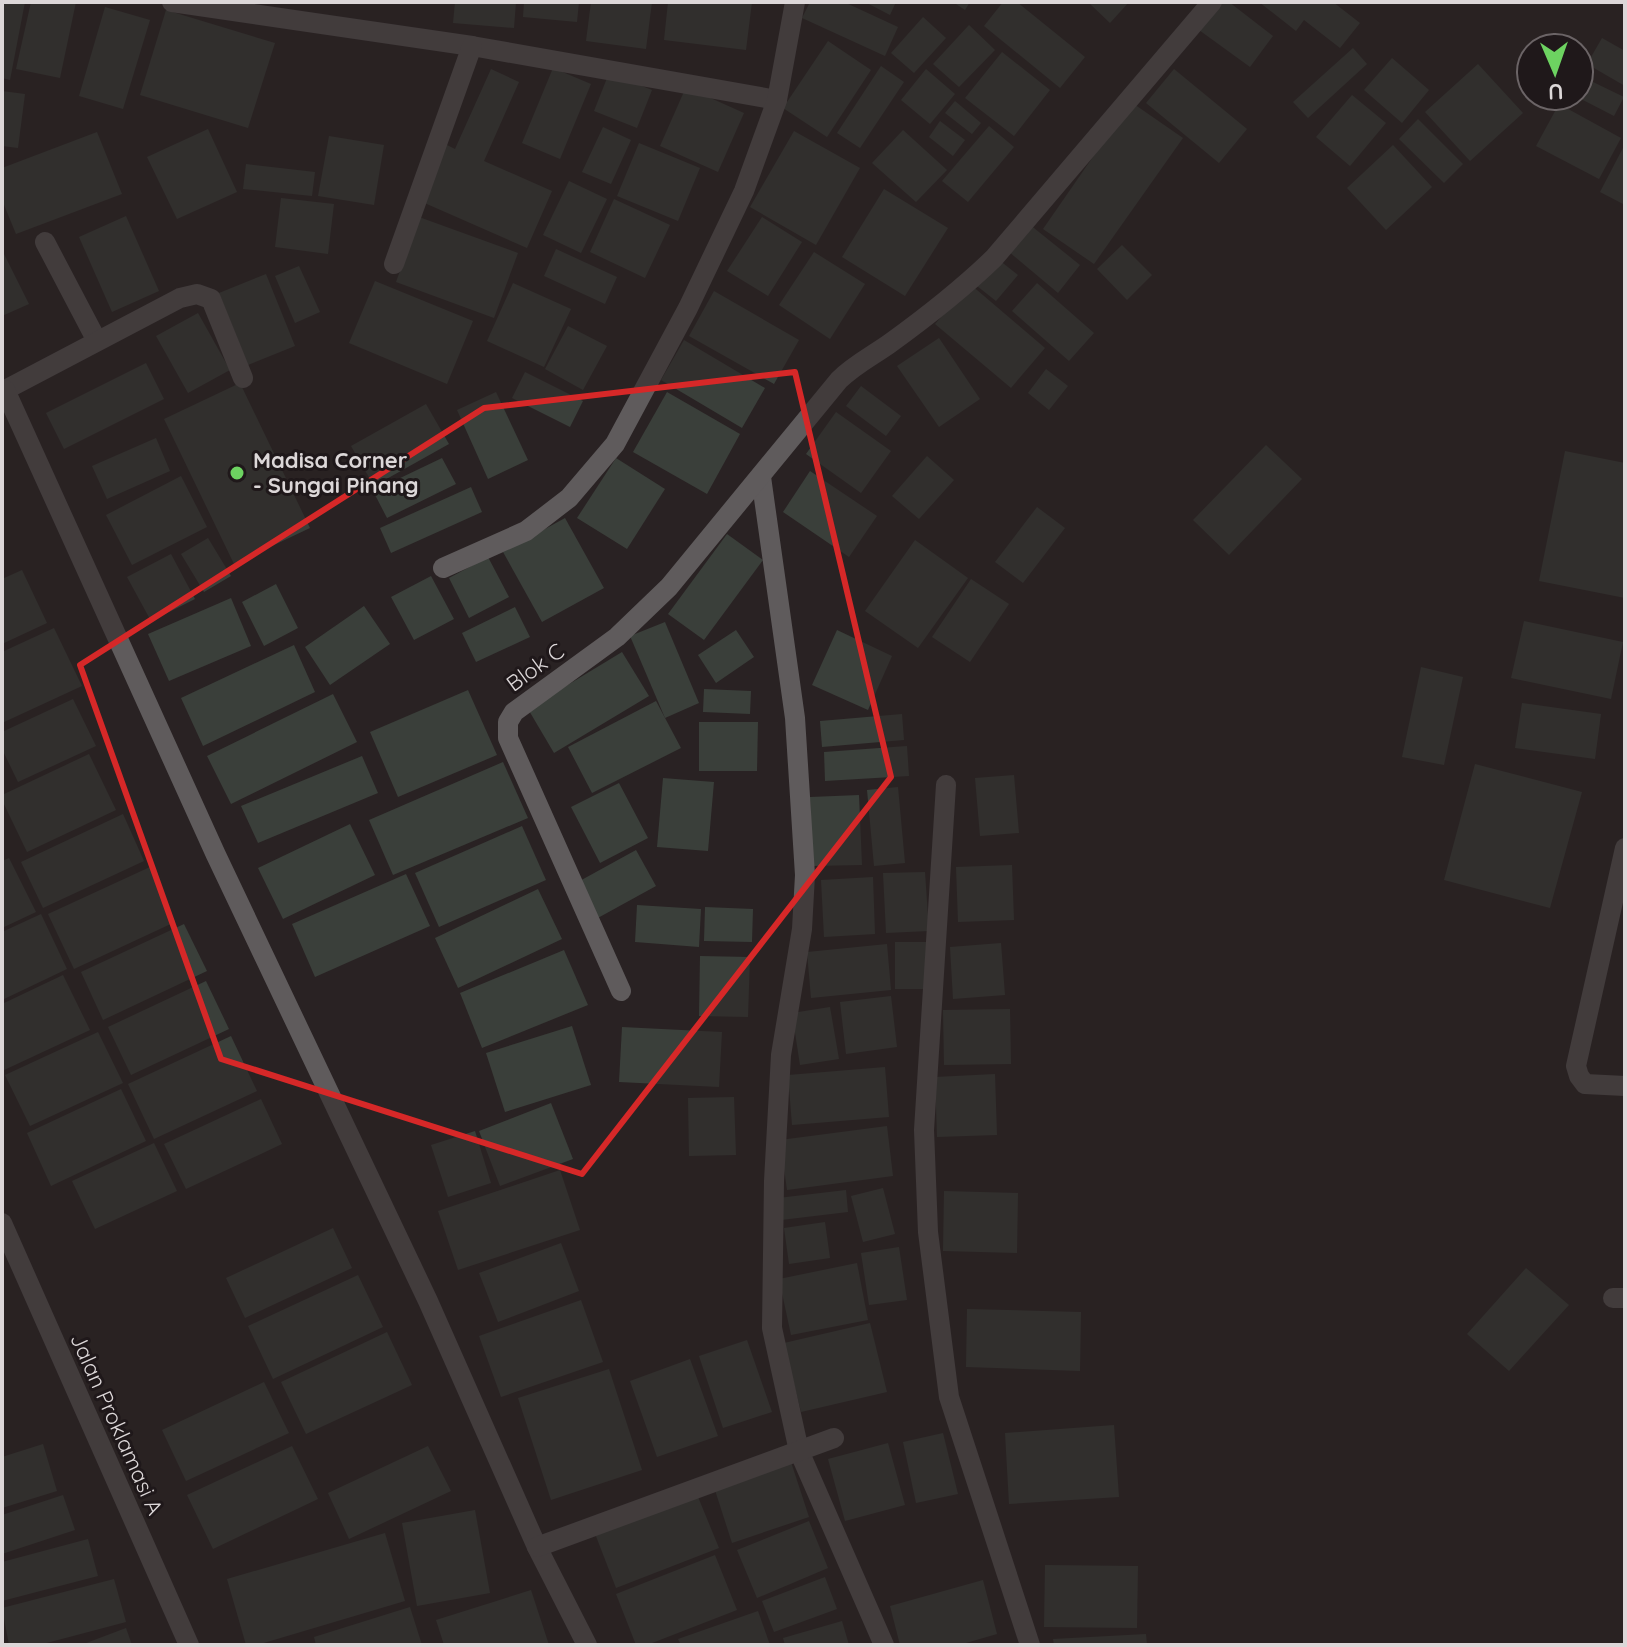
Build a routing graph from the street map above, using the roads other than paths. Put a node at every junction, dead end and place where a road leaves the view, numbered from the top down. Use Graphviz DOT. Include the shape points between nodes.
graph roads {
  1 [pos="172,2"];
  2 [pos="795,2"];
  3 [pos="1212,2"];
  4 [pos="472,46"];
  5 [pos="777,100"];
  6 [pos="45,242"];
  7 [pos="394,264"];
  8 [pos="97,341"];
  9 [pos="243,378"];
  10 [pos="3,390"];
  11 [pos="761,477"];
  12 [pos="443,568"];
  13 [pos="946,785"];
  14 [pos="1625,848"];
  15 [pos="621,991"];
  16 [pos="1625,1086"];
  17 [pos="2,1223"];
  18 [pos="834,1438"];
  19 [pos="799,1451"];
  20 [pos="537,1547"];
  21 [pos="189,1645"];
  22 [pos="587,1645"];
  23 [pos="884,1645"];
  24 [pos="1030,1645"];
  1 -- 4 [label="street"];
  2 -- 5 [label="street"];
  3 -- 11 [label="street" via="994,258 846,373"];
  4 -- 5 [label="street"];
  4 -- 7 [label="street"];
  5 -- 12 [label="street" via="738,204 615,444 569,498 526,531"];
  6 -- 8 [label="street"];
  8 -- 9 [label="street" via="197,294 211,299"];
  8 -- 10 [label="street"];
  10 -- 20 [label="street" via="428,1301"];
  11 -- 15 [label="street, Blok C" via="669,587 617,637 514,712 508,722 508,738"];
  11 -- 19 [label="street" via="795,718 805,875 802,929 781,1055 772,1328"];
  13 -- 24 [label="street" via="924,1130 928,1232 949,1397"];
  14 -- 16 [label="street" via="1576,1066 1585,1084"];
  17 -- 21 [label="street, Jalan Proklamasi A"];
  18 -- 19 [label="street"];
  19 -- 20 [label="street"];
  19 -- 23 [label="street"];
  20 -- 22 [label="street"];
}
